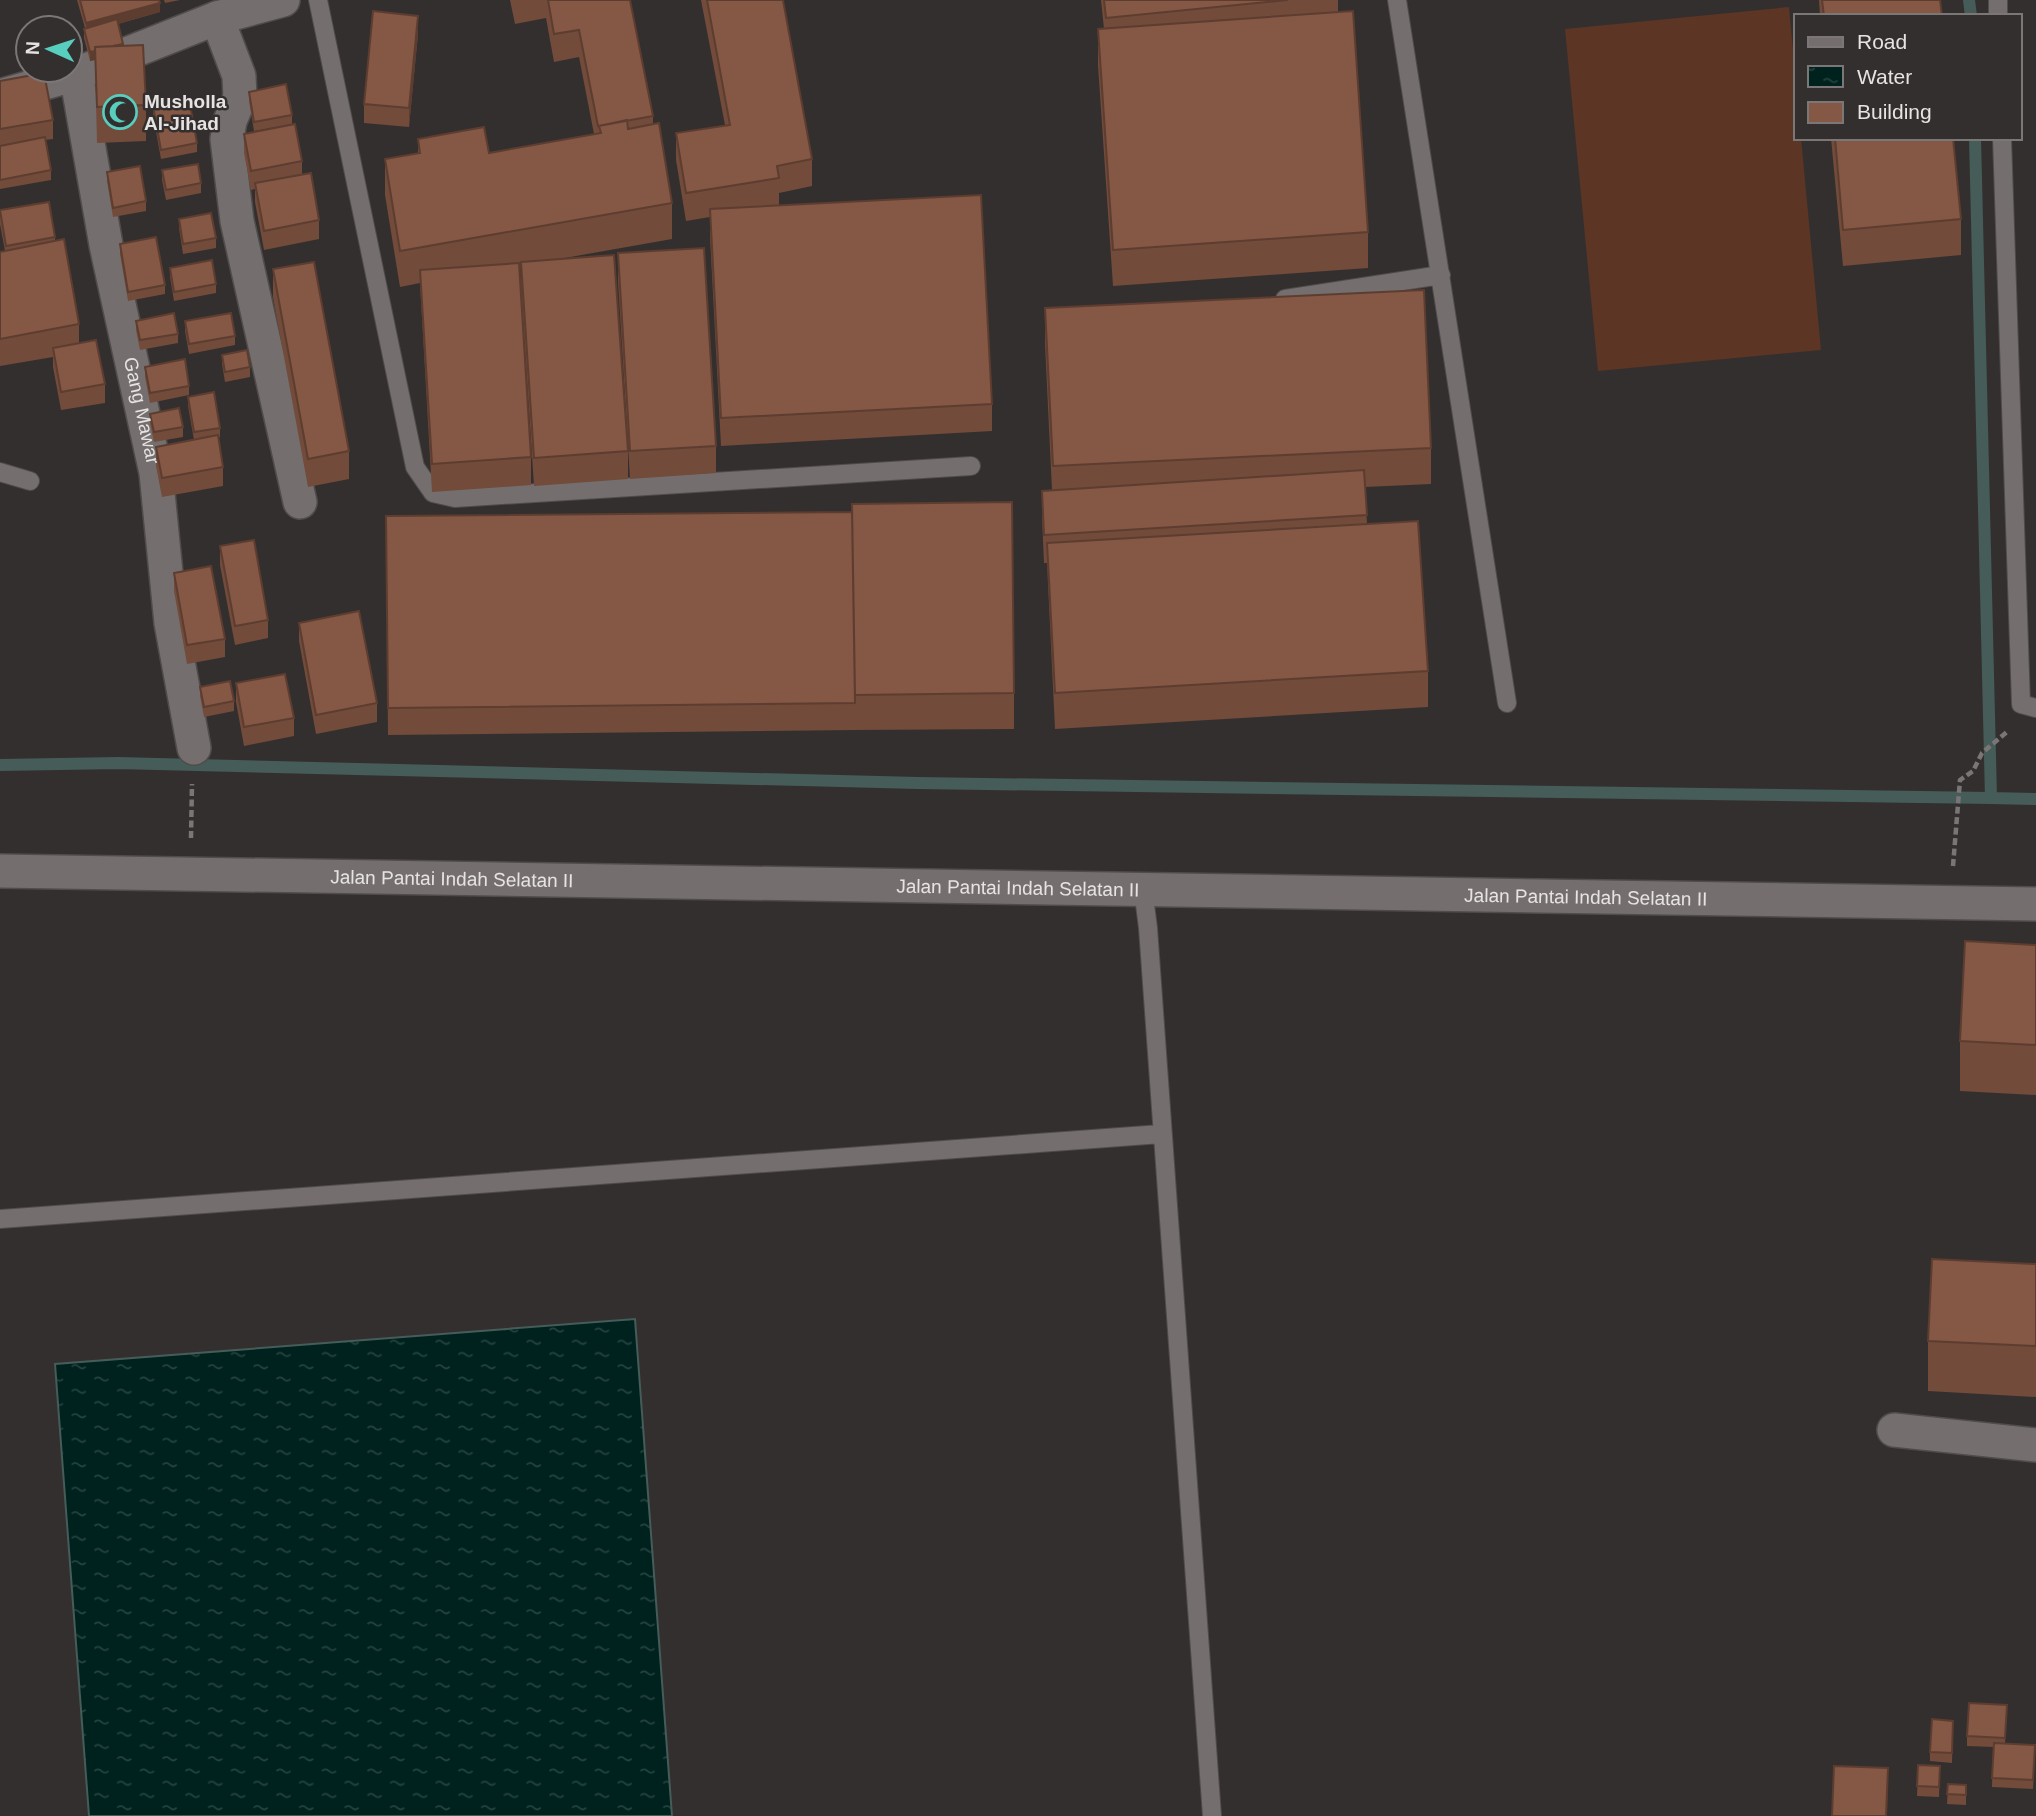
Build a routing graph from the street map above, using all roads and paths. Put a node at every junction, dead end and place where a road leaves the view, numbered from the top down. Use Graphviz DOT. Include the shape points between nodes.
graph roads {
  1 [pos="283,0"];
  2 [pos="318,0"];
  3 [pos="1396,0"];
  4 [pos="217,18"];
  5 [pos="84,71"];
  6 [pos="41,84"];
  7 [pos="78,84"];
  8 [pos="0,96"];
  9 [pos="2002,140"];
  10 [pos="1441,275"];
  11 [pos="1263,302"];
  12 [pos="971,466"];
  13 [pos="0,472"];
  14 [pos="30,481"];
  15 [pos="300,502"];
  16 [pos="1507,703"];
  17 [pos="2036,708"];
  18 [pos="2018,723"];
  19 [pos="194,748"];
  20 [pos="192,785"];
  21 [pos="1957,824"];
  22 [pos="0,871"];
  23 [pos="191,874"];
  24 [pos="1143,889"];
  25 [pos="2036,904"];
  26 [pos="1161,1134"];
  27 [pos="0,1219"];
  28 [pos="1894,1430"];
  29 [pos="2036,1445"];
  30 [pos="1212,1816"];
  1 -- 4 [label="street"];
  2 -- 12 [label="lane" via="415,467 433,493 455,498"];
  3 -- 10 [label="lane"];
  4 -- 5 [label="street"];
  4 -- 15 [label="street" via="239,76 240,97 227,139 237,221"];
  6 -- 8 [label="street"];
  7 -- 19 [label="street, Gang Mawar" via="106,245 156,473 171,623"];
  9 -- 17 [label="lane" via="2021,704"];
  10 -- 11 [label="lane"];
  10 -- 16 [label="lane"];
  13 -- 14 [label="lane"];
  18 -- 21 [label="path" via="1960,780"];
  20 -- 23 [label="path"];
  22 -- 23 [label="street, Jalan Pantai Indah Selatan II"];
  23 -- 24 [label="street, Jalan Pantai Indah Selatan II"];
  24 -- 25 [label="street, Jalan Pantai Indah Selatan II"];
  24 -- 26 [label="lane"];
  26 -- 27 [label="lane"];
  26 -- 30 [label="lane"];
  28 -- 29 [label="street"];
}
